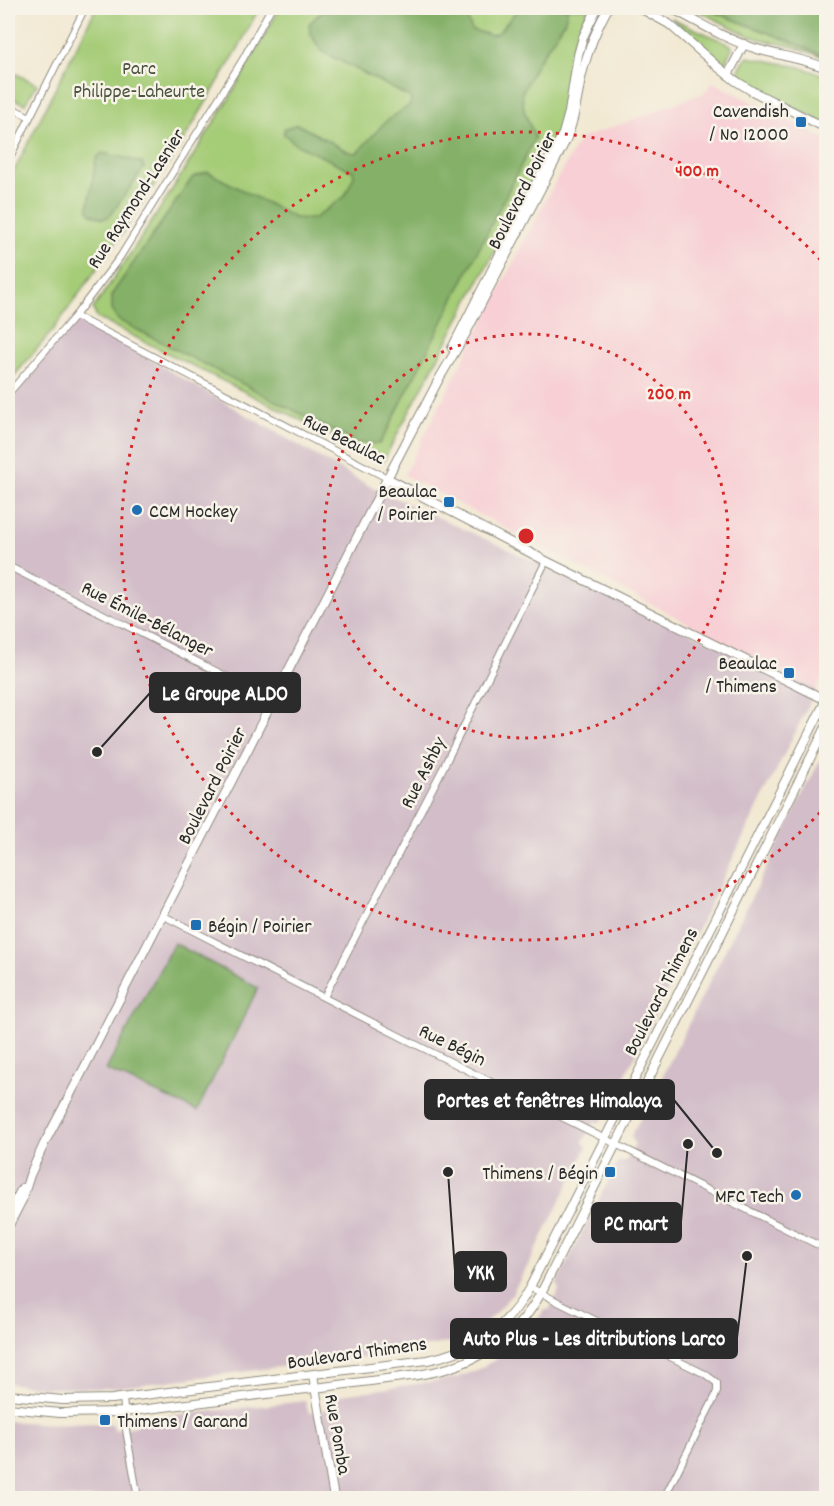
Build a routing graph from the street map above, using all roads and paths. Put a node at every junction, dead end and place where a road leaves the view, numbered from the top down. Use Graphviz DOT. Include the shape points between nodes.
graph roads {
  1 [pos="85,8"];
  2 [pos="271,8"];
  3 [pos="597,8"];
  4 [pos="608,8"];
  5 [pos="640,8"];
  6 [pos="670,8"];
  7 [pos="744,45"];
  8 [pos="826,68"];
  9 [pos="728,75"];
  10 [pos="8,106"];
  11 [pos="30,117"];
  12 [pos="826,128"];
  13 [pos="8,161"];
  14 [pos="75,316"];
  15 [pos="439,379"];
  16 [pos="8,394"];
  17 [pos="387,478"];
  18 [pos="546,561"];
  19 [pos="8,566"];
  20 [pos="273,700"];
  21 [pos="826,700"];
  22 [pos="826,727"];
  23 [pos="162,915"];
  24 [pos="686,977"];
  25 [pos="697,983"];
  26 [pos="324,997"];
  27 [pos="645,1057"];
  28 [pos="657,1062"];
  29 [pos="604,1138"];
  30 [pos="616,1144"];
  31 [pos="30,1175"];
  32 [pos="8,1215"];
  33 [pos="8,1227"];
  34 [pos="826,1249"];
  35 [pos="530,1287"];
  36 [pos="541,1293"];
  37 [pos="313,1375"];
  38 [pos="315,1388"];
  39 [pos="8,1395"];
  40 [pos="123,1398"];
  41 [pos="8,1408"];
  42 [pos="124,1412"];
  43 [pos="138,1498"];
  44 [pos="334,1498"];
  45 [pos="664,1498"];
  1 -- 11 [label="street"];
  2 -- 14 [label="street, Rue Raymond-Lasnier" via="243,60 120,256"];
  3 -- 15 [label="street, Boulevard Poirier" via="583,36 563,134 462,326"];
  4 -- 15 [label="street, Boulevard Poirier" via="589,49 575,116 565,142"];
  5 -- 9 [label="street" via="669,24"];
  6 -- 7 [label="street"];
  7 -- 8 [label="street"];
  7 -- 9 [label="street"];
  9 -- 12 [label="street"];
  10 -- 11 [label="street"];
  11 -- 13 [label="street"];
  14 -- 16 [label="street, Rue Raymond-Lasnier"];
  14 -- 17 [label="street, Rue Beaulac"];
  15 -- 17 [label="street, Boulevard Poirier"];
  17 -- 18 [label="street, Rue Beaulac"];
  17 -- 20 [label="street, Boulevard Poirier"];
  18 -- 21 [label="street, Rue Beaulac"];
  18 -- 26 [label="street, Rue Ashby"];
  19 -- 20 [label="street, Rue Émile-Bélanger"];
  20 -- 23 [label="street, Boulevard Poirier"];
  21 -- 24 [label="street, Boulevard Thimens"];
  22 -- 25 [label="street, Boulevard Thimens"];
  23 -- 26 [label="street, Rue Bégin"];
  23 -- 31 [label="street, Boulevard Poirier"];
  24 -- 25 [label="street"];
  24 -- 27 [label="street, Boulevard Thimens"];
  25 -- 28 [label="street, Boulevard Thimens"];
  26 -- 29 [label="street, Rue Bégin"];
  27 -- 28 [label="street"];
  27 -- 29 [label="street, Boulevard Thimens"];
  28 -- 30 [label="street, Boulevard Thimens"];
  29 -- 30 [label="street, Rue Bégin"];
  29 -- 35 [label="street, Boulevard Thimens"];
  30 -- 34 [label="street, Rue Bégin"];
  30 -- 36 [label="street, Boulevard Thimens"];
  31 -- 32 [label="street, Boulevard Poirier"];
  31 -- 33 [label="street, Boulevard Poirier"];
  35 -- 36 [label="street"];
  35 -- 37 [label="street, Boulevard Thimens" via="500,1326 462,1351 427,1360"];
  36 -- 38 [label="street, Boulevard Thimens" via="509,1335 465,1363 428,1373"];
  36 -- 45 [label="street" via="716,1381 717,1391"];
  37 -- 38 [label="street, Rue Pomba"];
  37 -- 40 [label="street, Boulevard Thimens"];
  38 -- 42 [label="street, Boulevard Thimens"];
  38 -- 44 [label="street, Rue Pomba"];
  39 -- 40 [label="street, Boulevard Thimens" via="63,1400"];
  40 -- 42 [label="street"];
  41 -- 42 [label="street, Boulevard Thimens" via="60,1413"];
  42 -- 43 [label="street"];
}
